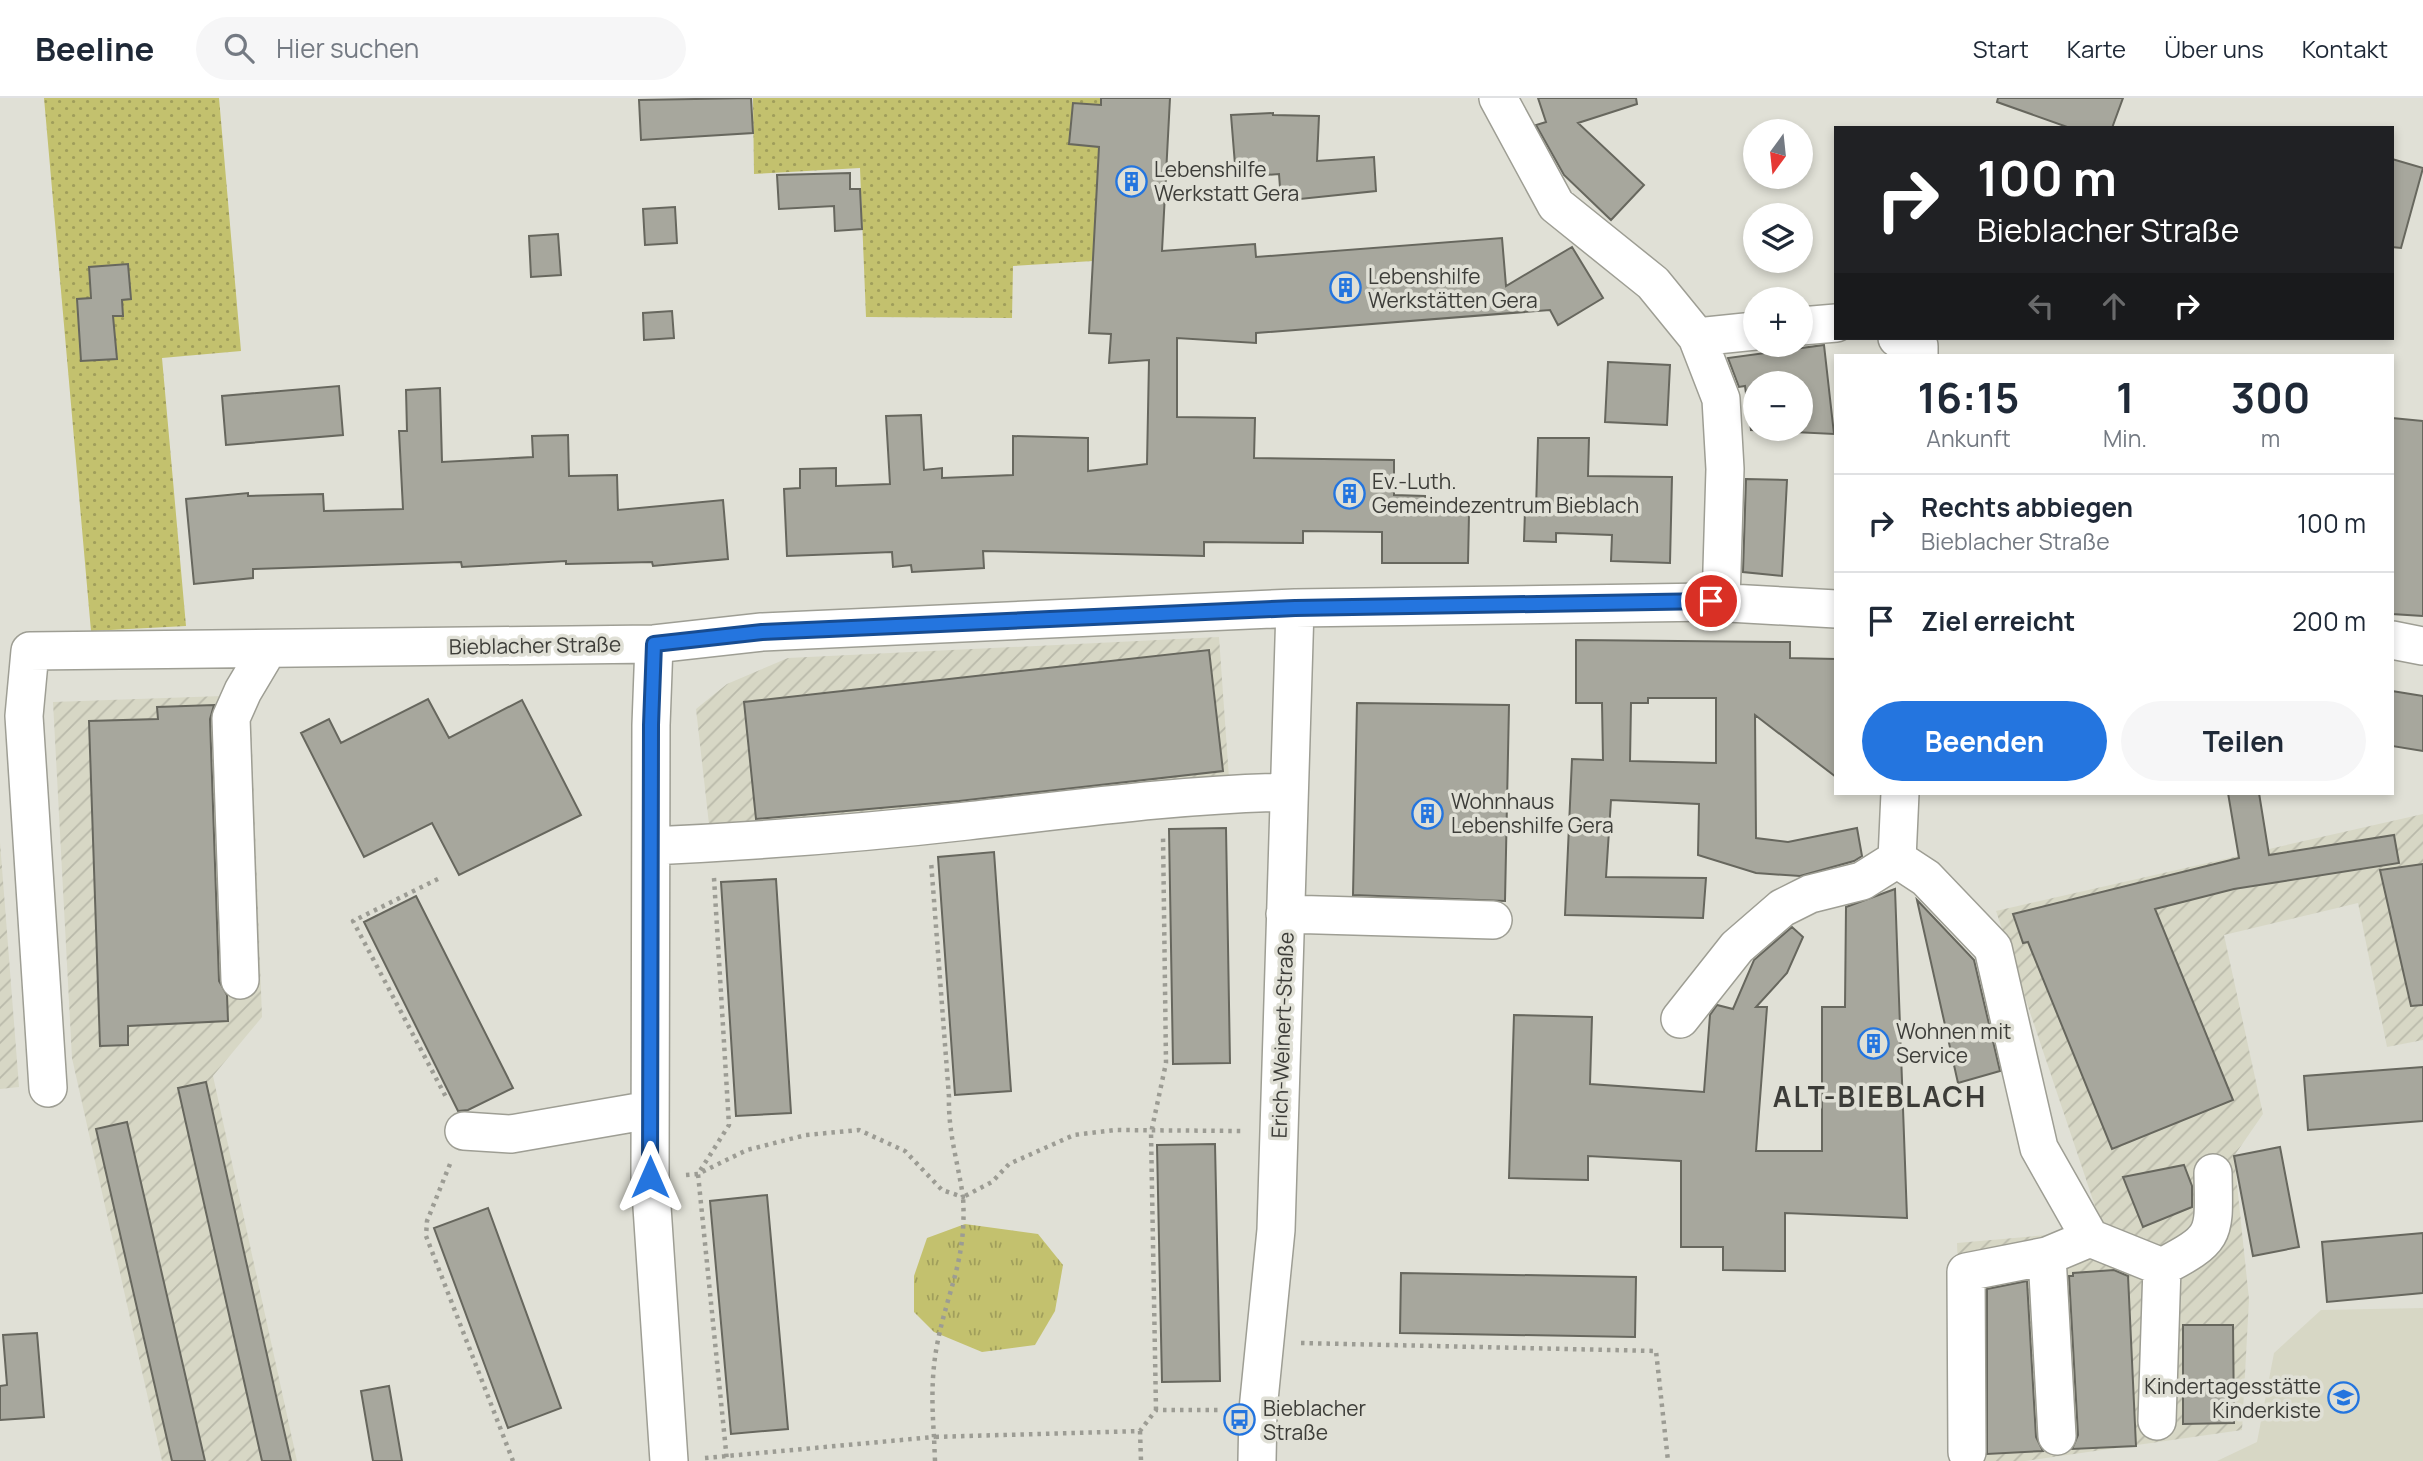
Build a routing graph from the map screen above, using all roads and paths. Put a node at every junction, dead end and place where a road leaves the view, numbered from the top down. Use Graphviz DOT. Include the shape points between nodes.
graph roads {
  1 [pos="1499,98"];
  2 [pos="1834,323"];
  3 [pos="1813,325"];
  4 [pos="1743,332"];
  5 [pos="1697,337"];
  6 [pos="1902,340"];
  7 [pos="1919,354"];
  8 [pos="1721,603"];
  9 [pos="1295,608"];
  10 [pos="1834,610"];
  11 [pos="2394,640"];
  12 [pos="654,644"];
  13 [pos="2423,646"];
  14 [pos="268,649"];
  15 [pos="1289,792"];
  16 [pos="1900,795"];
  17 [pos="1162,800"];
  18 [pos="928,825"];
  19 [pos="712,843"];
  20 [pos="650,846"];
  21 [pos="1897,859"];
  22 [pos="1285,914"];
  23 [pos="1493,920"];
  24 [pos="240,980"];
  25 [pos="1680,1020"];
  26 [pos="48,1088"];
  27 [pos="650,1110"];
  28 [pos="1279,1130"];
  29 [pos="464,1131"];
  30 [pos="1151,1133"];
  31 [pos="2213,1173"];
  32 [pos="698,1174"];
  33 [pos="650,1177"];
  34 [pos="963,1197"];
  35 [pos="2090,1238"];
  36 [pos="2047,1256"];
  37 [pos="2162,1267"];
  38 [pos="1265,1342"];
  39 [pos="1156,1410"];
  40 [pos="1258,1410"];
  41 [pos="2157,1421"];
  42 [pos="1140,1431"];
  43 [pos="2057,1436"];
  44 [pos="934,1437"];
  45 [pos="1967,1452"];
  46 [pos="727,1458"];
  47 [pos="681,1460"];
  48 [pos="935,1461"];
  49 [pos="1140,1461"];
  50 [pos="1257,1461"];
  51 [pos="1668,1461"];
  1 -- 5 [label="street" via="1556,205 1653,283"];
  2 -- 3 [label="street"];
  4 -- 5 [label="street"];
  5 -- 8 [label="street" via="1721,399 1725,469"];
  6 -- 7 [label="street" via="1919,346"];
  8 -- 9 [label="street, Bieblacher Straße"];
  8 -- 10 [label="street, Bieblacher Straße"];
  9 -- 12 [label="street, Bieblacher Straße" via="762,632"];
  9 -- 15 [label="street, Erich-Weinert-Straße"];
  11 -- 13 [label="street"];
  12 -- 14 [label="street, Bieblacher Straße"];
  12 -- 20 [label="street"];
  14 -- 24 [label="street" via="231,718"];
  14 -- 26 [label="street, Bieblacher Straße" via="30,651 24,716"];
  15 -- 17 [label="street"];
  15 -- 22 [label="street, Erich-Weinert-Straße"];
  16 -- 21 [label="street"];
  17 -- 18 [label="street"];
  17 -- 30 [label="path" via="1166,1062"];
  18 -- 19 [label="street"];
  18 -- 34 [label="path" via="948,1126"];
  19 -- 20 [label="street"];
  19 -- 32 [label="path" via="729,1125"];
  20 -- 27 [label="street"];
  21 -- 25 [label="street" via="1862,881 1810,894 1782,908 1737,947"];
  21 -- 35 [label="street" via="1926,878 1993,948 2039,1148"];
  22 -- 23 [label="street"];
  22 -- 28 [label="street, Erich-Weinert-Straße"];
  27 -- 29 [label="street" via="511,1134"];
  27 -- 33 [label="street"];
  28 -- 30 [label="path"];
  28 -- 38 [label="street, Erich-Weinert-Straße" via="1276,1230"];
  30 -- 34 [label="path" via="1115,1130 1074,1135 1009,1164 992,1182"];
  30 -- 39 [label="path"];
  31 -- 37 [label="street" via="2214,1223 2200,1247"];
  32 -- 33 [label="path"];
  32 -- 34 [label="path" via="747,1150 806,1135 859,1130 905,1151 942,1190"];
  32 -- 46 [label="path"];
  33 -- 47 [label="street"];
  34 -- 44 [label="path" via="963,1251 937,1343 931,1389"];
  35 -- 36 [label="street"];
  35 -- 37 [label="street"];
  36 -- 43 [label="street"];
  36 -- 45 [label="street" via="1966,1272"];
  37 -- 41 [label="street"];
  38 -- 40 [label="street, Erich-Weinert-Straße"];
  38 -- 51 [label="path" via="1656,1351"];
  39 -- 40 [label="path"];
  39 -- 42 [label="path"];
  40 -- 50 [label="street, Erich-Weinert-Straße"];
  42 -- 44 [label="path"];
  42 -- 49 [label="path"];
  44 -- 46 [label="path"];
  44 -- 48 [label="path"];
  46 -- 47 [label="path"];
}
